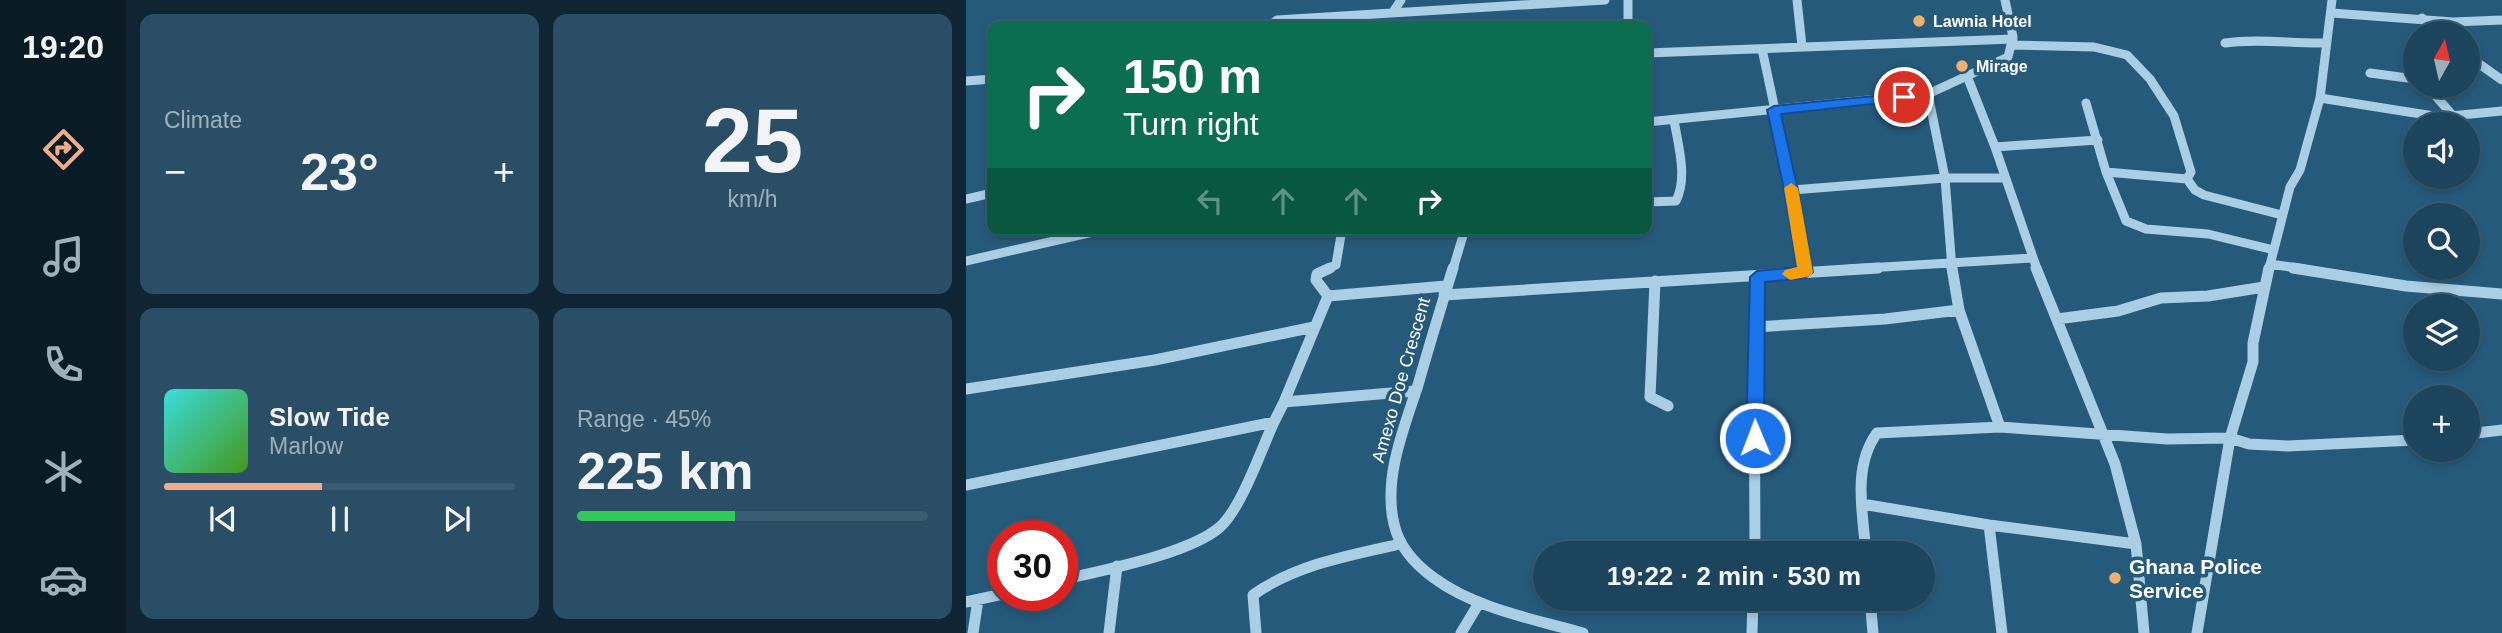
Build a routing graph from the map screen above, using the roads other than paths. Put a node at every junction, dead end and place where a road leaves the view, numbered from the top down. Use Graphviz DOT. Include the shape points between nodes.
graph roads {
  1 [pos="1401,0"];
  2 [pos="1605,0"];
  3 [pos="1628,0"];
  4 [pos="1797,0"];
  5 [pos="2005,0"];
  6 [pos="2332,0"];
  7 [pos="1558,2"];
  8 [pos="1393,12"];
  9 [pos="2332,13"];
  10 [pos="2422,18"];
  11 [pos="2502,20"];
  12 [pos="1276,21"];
  13 [pos="1628,21"];
  14 [pos="2425,21"];
  15 [pos="2012,42"];
  16 [pos="2225,43"];
  17 [pos="2326,43"];
  18 [pos="1802,46"];
  19 [pos="1762,49"];
  20 [pos="1652,53"];
  21 [pos="2480,64"];
  22 [pos="2370,73"];
  23 [pos="1967,76"];
  24 [pos="2403,77"];
  25 [pos="987,79"];
  26 [pos="2502,80"];
  27 [pos="966,81"];
  28 [pos="1928,94"];
  29 [pos="2320,98"];
  30 [pos="2437,98"];
  31 [pos="2086,103"];
  32 [pos="1774,110"];
  33 [pos="2502,111"];
  34 [pos="2407,112"];
  35 [pos="2450,112"];
  36 [pos="2480,114"];
  37 [pos="1674,120"];
  38 [pos="1652,122"];
  39 [pos="2098,140"];
  40 [pos="1995,148"];
  41 [pos="2106,172"];
  42 [pos="1945,178"];
  43 [pos="2006,178"];
  44 [pos="2188,179"];
  45 [pos="1791,190"];
  46 [pos="987,194"];
  47 [pos="966,199"];
  48 [pos="1652,202"];
  49 [pos="2282,215"];
  50 [pos="1080,235"];
  51 [pos="1341,235"];
  52 [pos="1463,235"];
  53 [pos="2274,250"];
  54 [pos="2032,258"];
  55 [pos="966,261"];
  56 [pos="1951,263"];
  57 [pos="2270,264"];
  58 [pos="1805,272"];
  59 [pos="1757,277"];
  60 [pos="1654,281"];
  61 [pos="2264,287"];
  62 [pos="1445,290"];
  63 [pos="2497,294"];
  64 [pos="1328,296"];
  65 [pos="2502,304"];
  66 [pos="1959,310"];
  67 [pos="2057,319"];
  68 [pos="1314,327"];
  69 [pos="1755,327"];
  70 [pos="966,389"];
  71 [pos="1415,391"];
  72 [pos="1284,402"];
  73 [pos="1668,406"];
  74 [pos="1274,422"];
  75 [pos="2000,427"];
  76 [pos="2502,430"];
  77 [pos="2480,433"];
  78 [pos="2105,436"];
  79 [pos="2230,438"];
  80 [pos="2403,441"];
  81 [pos="966,485"];
  82 [pos="1862,504"];
  83 [pos="1989,525"];
  84 [pos="1755,541"];
  85 [pos="1865,541"];
  86 [pos="1400,544"];
  87 [pos="2136,544"];
  88 [pos="1117,566"];
  89 [pos="1078,576"];
  90 [pos="972,601"];
  91 [pos="1479,603"];
  92 [pos="1753,611"];
  93 [pos="1871,611"];
  94 [pos="973,633"];
  95 [pos="1109,633"];
  96 [pos="1256,633"];
  97 [pos="1461,633"];
  98 [pos="1583,633"];
  99 [pos="1752,633"];
  100 [pos="1872,633"];
  101 [pos="2003,633"];
  102 [pos="2144,633"];
  103 [pos="2197,633"];
  1 -- 8 [label="street"];
  2 -- 7 [label="street"];
  3 -- 13 [label="street"];
  4 -- 18 [label="street"];
  5 -- 15 [label="street"];
  6 -- 9 [label="street"];
  7 -- 8 [label="street"];
  8 -- 12 [label="street"];
  9 -- 10 [label="street"];
  9 -- 17 [label="street"];
  10 -- 11 [label="street"];
  10 -- 14 [label="street"];
  15 -- 18 [label="street"];
  15 -- 23 [label="street" via="2008,57"];
  15 -- 44 [label="street" via="2122,51 2129,56 2141,66 2174,116 2191,172"];
  16 -- 17 [label="street" via="2250,39"];
  17 -- 29 [label="street"];
  18 -- 19 [label="street"];
  19 -- 20 [label="street"];
  19 -- 32 [label="street"];
  21 -- 26 [label="street"];
  22 -- 24 [label="street"];
  23 -- 28 [label="street"];
  23 -- 40 [label="street"];
  25 -- 27 [label="street"];
  28 -- 32 [label="street"];
  28 -- 42 [label="street"];
  29 -- 34 [label="street"];
  29 -- 49 [label="street"];
  30 -- 35 [label="street"];
  31 -- 39 [label="street"];
  32 -- 37 [label="street"];
  32 -- 45 [label="street"];
  33 -- 36 [label="street"];
  37 -- 38 [label="street"];
  37 -- 48 [label="street" via="1680,196"];
  39 -- 40 [label="street"];
  39 -- 41 [label="street"];
  40 -- 43 [label="street"];
  41 -- 44 [label="street"];
  41 -- 53 [label="street" via="2126,222 2205,233"];
  42 -- 43 [label="street"];
  42 -- 45 [label="street"];
  42 -- 56 [label="street"];
  43 -- 54 [label="street"];
  44 -- 49 [label="street" via="2204,195"];
  45 -- 58 [label="street"];
  46 -- 47 [label="street"];
  49 -- 53 [label="street"];
  50 -- 55 [label="street"];
  51 -- 64 [label="street" via="1336,265 1317,274"];
  52 -- 62 [label="street, Amexo Doe Crescent"];
  53 -- 57 [label="street"];
  54 -- 56 [label="street"];
  54 -- 67 [label="street"];
  56 -- 58 [label="street"];
  56 -- 66 [label="street"];
  57 -- 61 [label="street"];
  57 -- 63 [label="street" via="2406,286"];
  58 -- 59 [label="street"];
  59 -- 60 [label="street"];
  59 -- 69 [label="street"];
  60 -- 62 [label="street"];
  60 -- 73 [label="street" via="1650,397"];
  61 -- 67 [label="street" via="2161,298 2118,311"];
  61 -- 79 [label="street" via="2253,362"];
  62 -- 64 [label="street"];
  62 -- 71 [label="street, Amexo Doe Crescent"];
  63 -- 65 [label="street"];
  64 -- 68 [label="street"];
  66 -- 69 [label="street"];
  66 -- 75 [label="street"];
  67 -- 78 [label="street"];
  68 -- 70 [label="street" via="1155,360"];
  68 -- 72 [label="street"];
  69 -- 84 [label="street"];
  71 -- 72 [label="street"];
  71 -- 86 [label="street, Amexo Doe Crescent" via="1391,482"];
  72 -- 74 [label="street"];
  74 -- 81 [label="street"];
  74 -- 88 [label="street" via="1221,526 1205,537"];
  75 -- 78 [label="street"];
  75 -- 82 [label="street" via="1877,433 1864,460"];
  76 -- 77 [label="street"];
  78 -- 79 [label="street"];
  78 -- 87 [label="street"];
  79 -- 80 [label="street" via="2249,444 2312,446"];
  79 -- 103 [label="street"];
  82 -- 83 [label="street"];
  82 -- 85 [label="street"];
  83 -- 87 [label="street"];
  83 -- 101 [label="street"];
  86 -- 91 [label="street, Amexo Doe Crescent" via="1420,570"];
  86 -- 96 [label="street" via="1332,559 1267,585 1253,595"];
  87 -- 102 [label="street"];
  88 -- 89 [label="street"];
  88 -- 95 [label="street"];
  90 -- 94 [label="street"];
  91 -- 97 [label="street"];
  91 -- 98 [label="street, Amexo Doe Crescent"];
  92 -- 99 [label="street"];
  93 -- 100 [label="street"];
}
